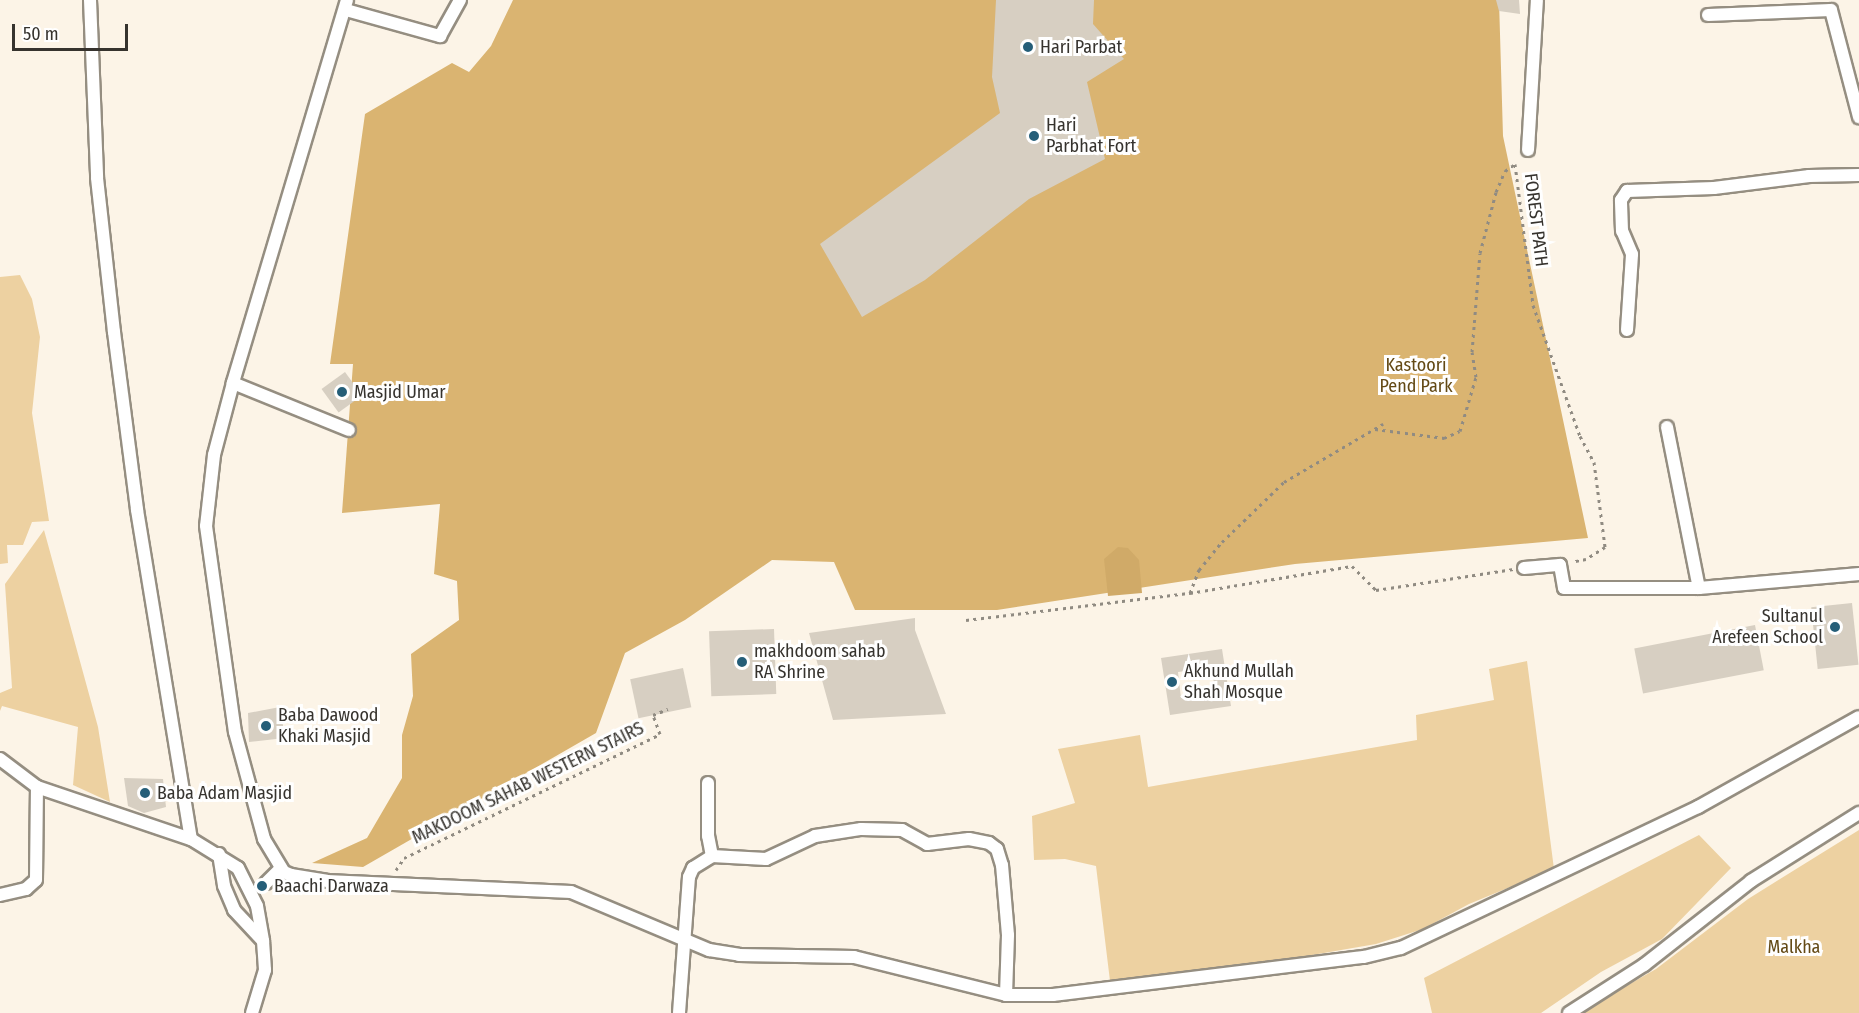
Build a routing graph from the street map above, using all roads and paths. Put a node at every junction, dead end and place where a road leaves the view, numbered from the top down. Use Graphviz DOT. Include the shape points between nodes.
graph roads {
  1 [pos="90,0"];
  2 [pos="460,0"];
  3 [pos="1537,0"];
  4 [pos="346,5"];
  5 [pos="1708,15"];
  6 [pos="1859,117"];
  7 [pos="1527,150"];
  8 [pos="1859,175"];
  9 [pos="1628,330"];
  10 [pos="233,383"];
  11 [pos="1383,424"];
  12 [pos="1667,427"];
  13 [pos="1376,429"];
  14 [pos="349,430"];
  15 [pos="1560,565"];
  16 [pos="1524,568"];
  17 [pos="1859,574"];
  18 [pos="1699,588"];
  19 [pos="1190,592"];
  20 [pos="966,620"];
  21 [pos="668,709"];
  22 [pos="1859,717"];
  23 [pos="0,759"];
  24 [pos="708,783"];
  25 [pos="37,787"];
  26 [pos="1859,813"];
  27 [pos="190,839"];
  28 [pos="219,854"];
  29 [pos="712,856"];
  30 [pos="281,868"];
  31 [pos="386,883"];
  32 [pos="259,888"];
  33 [pos="0,895"];
  34 [pos="263,941"];
  35 [pos="684,942"];
  36 [pos="1006,995"];
  37 [pos="252,1013"];
  38 [pos="679,1013"];
  39 [pos="1569,1013"];
  1 -- 27 [label="street" via="97,178 114,332 137,510"];
  2 -- 4 [label="street" via="445,31 434,37"];
  3 -- 7 [label="street"];
  4 -- 10 [label="street"];
  5 -- 6 [label="street" via="1832,10"];
  8 -- 9 [label="street" via="1809,176 1714,188 1627,190 1621,200 1622,231 1632,254"];
  10 -- 14 [label="street"];
  10 -- 30 [label="street" via="213,455 206,526 235,732 264,839"];
  11 -- 13 [label="path"];
  12 -- 18 [label="street"];
  13 -- 15 [label="path, FOREST PATH" via="1444,438 1460,431 1476,377 1472,352 1480,253 1496,192 1505,171 1515,164 1533,305 1594,462 1605,547 1586,559"];
  13 -- 19 [label="path" via="1284,482 1222,542 1199,570"];
  15 -- 16 [label="street"];
  15 -- 18 [label="street" via="1564,588"];
  16 -- 19 [label="path" via="1376,591 1353,567"];
  17 -- 18 [label="street"];
  19 -- 20 [label="path"];
  21 -- 31 [label="path, MAKDOOM SAHAB WESTERN STAIRS" via="653,715 660,734 404,858"];
  22 -- 36 [label="street" via="1698,807 1401,948 1364,957 1089,991"];
  23 -- 25 [label="street"];
  24 -- 29 [label="street"];
  25 -- 27 [label="street"];
  25 -- 33 [label="street" via="36,880 17,893"];
  26 -- 39 [label="street" via="1751,881 1644,965"];
  27 -- 28 [label="street"];
  28 -- 32 [label="street"];
  28 -- 34 [label="street" via="224,886 234,910"];
  29 -- 35 [label="street" via="690,873"];
  29 -- 36 [label="street" via="766,859 815,836 861,829 902,830 927,844 969,839 989,843 997,849 1002,865 1008,935"];
  30 -- 31 [label="street" via="300,878"];
  30 -- 32 [label="street"];
  31 -- 35 [label="street" via="571,892"];
  32 -- 34 [label="street"];
  34 -- 37 [label="street" via="265,970"];
  35 -- 36 [label="street" via="739,955 854,957"];
  35 -- 38 [label="street"];
}
